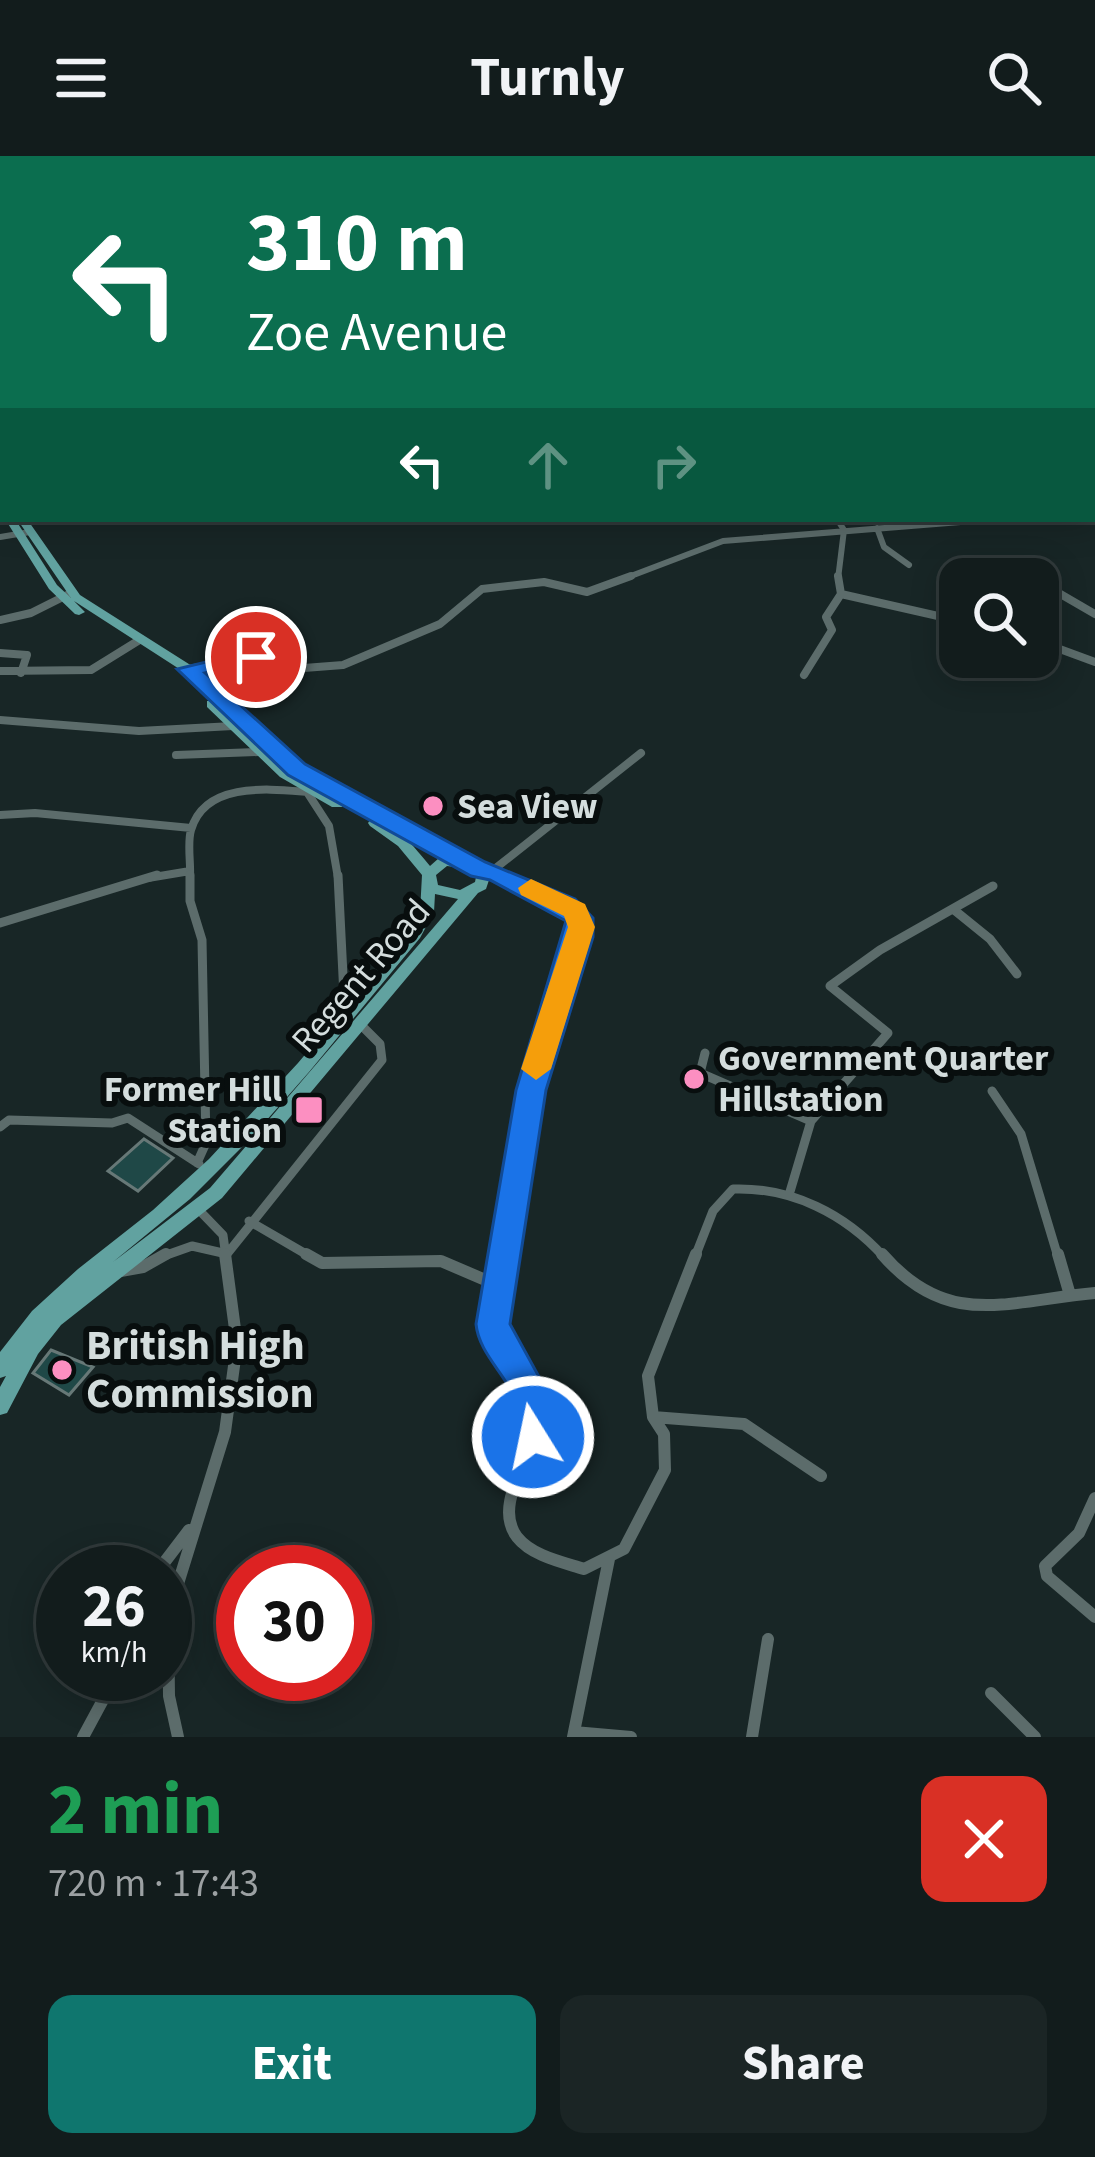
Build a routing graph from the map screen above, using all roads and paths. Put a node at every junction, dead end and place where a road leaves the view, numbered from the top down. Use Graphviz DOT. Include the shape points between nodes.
graph roads {
  1 [pos="839,522"];
  2 [pos="941,522"];
  3 [pos="24,528"];
  4 [pos="877,528"];
  5 [pos="844,530"];
  6 [pos="0,537"];
  7 [pos="909,565"];
  8 [pos="1059,593"];
  9 [pos="842,594"];
  10 [pos="67,595"];
  11 [pos="1095,614"];
  12 [pos="939,616"];
  13 [pos="0,620"];
  14 [pos="136,642"];
  15 [pos="1059,649"];
  16 [pos="0,652"];
  17 [pos="1095,662"];
  18 [pos="188,669"];
  19 [pos="0,671"];
  20 [pos="21,673"];
  21 [pos="804,675"];
  22 [pos="0,720"];
  23 [pos="233,726"];
  24 [pos="259,752"];
  25 [pos="641,753"];
  26 [pos="176,755"];
  27 [pos="332,790"];
  28 [pos="310,792"];
  29 [pos="0,815"];
  30 [pos="191,828"];
  31 [pos="190,871"];
  32 [pos="479,876"];
  33 [pos="429,879"];
  34 [pos="514,880"];
  35 [pos="993,886"];
  36 [pos="953,909"];
  37 [pos="0,923"];
  38 [pos="1017,974"];
  39 [pos="343,1015"];
  40 [pos="362,1025"];
  41 [pos="705,1053"];
  42 [pos="992,1091"];
  43 [pos="811,1121"];
  44 [pos="0,1127"];
  45 [pos="202,1167"];
  46 [pos="789,1196"];
  47 [pos="181,1197"];
  48 [pos="199,1208"];
  49 [pos="249,1221"];
  50 [pos="226,1254"];
  51 [pos="111,1272"];
  52 [pos="497,1286"];
  53 [pos="1095,1293"];
  54 [pos="1070,1294"];
  55 [pos="0,1370"];
  56 [pos="0,1406"];
  57 [pos="653,1417"];
  58 [pos="821,1477"];
  59 [pos="1095,1498"];
  60 [pos="196,1521"];
  61 [pos="178,1545"];
  62 [pos="609,1559"];
  63 [pos="1095,1617"];
  64 [pos="768,1639"];
  65 [pos="991,1693"];
  66 [pos="102,1701"];
  67 [pos="573,1734"];
  68 [pos="83,1737"];
  69 [pos="178,1737"];
  70 [pos="631,1737"];
  71 [pos="752,1737"];
  72 [pos="1035,1737"];
  1 -- 5 [label="street"];
  2 -- 4 [label="street"];
  3 -- 6 [label="street"];
  3 -- 10 [label="main road, Regent Road"];
  4 -- 5 [label="street"];
  4 -- 7 [label="street" via="884,547"];
  5 -- 9 [label="street"];
  5 -- 18 [label="street" via="706,544 587,592 544,582 494,585 422,633 343,665 291,669 256,657"];
  8 -- 11 [label="street"];
  9 -- 12 [label="street"];
  9 -- 21 [label="street" via="826,617 832,630"];
  10 -- 13 [label="street"];
  10 -- 14 [label="main road, Regent Road"];
  14 -- 18 [label="main road, Regent Road"];
  14 -- 20 [label="street" via="92,670"];
  14 -- 23 [label="main road, Regent Road"];
  15 -- 17 [label="street"];
  16 -- 20 [label="street" via="27,655"];
  18 -- 27 [label="main road, Regent Road" via="288,763"];
  19 -- 20 [label="street"];
  22 -- 23 [label="street" via="139,731"];
  23 -- 24 [label="main road, Regent Road"];
  24 -- 26 [label="street"];
  24 -- 28 [label="main road, Regent Road"];
  25 -- 32 [label="street"];
  27 -- 28 [label="street"];
  27 -- 32 [label="main road, Regent Road"];
  28 -- 30 [label="street" via="231,791"];
  28 -- 33 [label="main road, Regent Road" via="390,833"];
  28 -- 39 [label="street" via="338,852"];
  29 -- 30 [label="street"];
  30 -- 31 [label="street"];
  31 -- 37 [label="street"];
  31 -- 45 [label="street" via="202,940"];
  32 -- 33 [label="main road" via="440,893"];
  32 -- 33 [label="main road" via="444,861"];
  32 -- 34 [label="street"];
  32 -- 34 [label="street"];
  32 -- 40 [label="main road, Regent Road"];
  33 -- 39 [label="main road, Regent Road" via="427,912 415,934"];
  34 -- 52 [label="street" via="575,911 581,927 531,1090"];
  35 -- 36 [label="street"];
  36 -- 38 [label="street"];
  36 -- 43 [label="street" via="830,986 888,1033"];
  39 -- 40 [label="street"];
  39 -- 45 [label="main road, Regent Road"];
  40 -- 48 [label="main road, Regent Road"];
  40 -- 49 [label="street" via="380,1044 382,1060"];
  41 -- 43 [label="street" via="700,1073"];
  42 -- 54 [label="street" via="1021,1135"];
  43 -- 46 [label="street"];
  44 -- 45 [label="street" via="9,1120 128,1118"];
  45 -- 47 [label="main road, Regent Road"];
  46 -- 54 [label="street" via="847,1224 936,1300"];
  46 -- 57 [label="street" via="733,1190 713,1211 652,1358"];
  47 -- 48 [label="street"];
  47 -- 55 [label="main road, Regent Road" via="40,1311"];
  48 -- 50 [label="street" via="223,1235"];
  48 -- 51 [label="main road, Regent Road"];
  49 -- 50 [label="street"];
  49 -- 52 [label="street" via="322,1262 441,1261"];
  50 -- 51 [label="street" via="196,1243 176,1246 127,1273"];
  50 -- 60 [label="street" via="237,1344 226,1432"];
  51 -- 56 [label="main road, Regent Road" via="54,1319"];
  52 -- 62 [label="street" via="494,1338 537,1406 511,1491 517,1536 554,1562 584,1569"];
  53 -- 54 [label="street"];
  57 -- 58 [label="street" via="744,1424"];
  57 -- 62 [label="street" via="664,1434 665,1470 624,1549"];
  59 -- 63 [label="street" via="1079,1533 1045,1566"];
  60 -- 61 [label="street"];
  60 -- 69 [label="street" via="168,1616"];
  62 -- 67 [label="street"];
  64 -- 71 [label="street"];
  65 -- 72 [label="street"];
  66 -- 68 [label="street"];
  67 -- 70 [label="street"];
}
